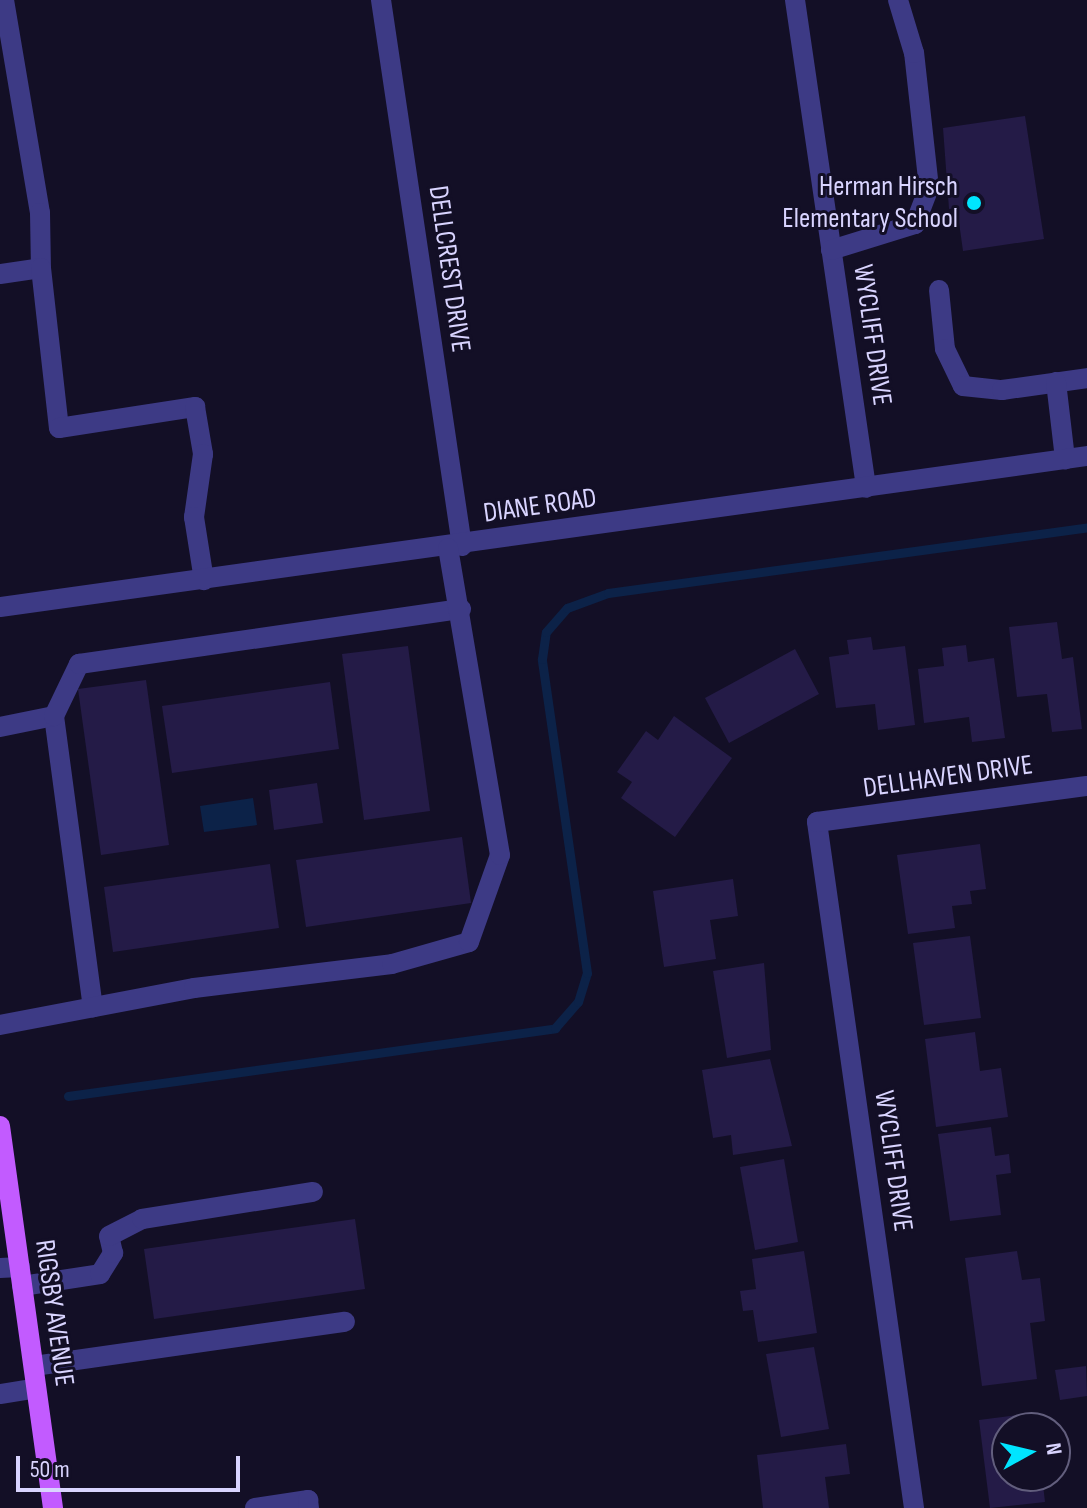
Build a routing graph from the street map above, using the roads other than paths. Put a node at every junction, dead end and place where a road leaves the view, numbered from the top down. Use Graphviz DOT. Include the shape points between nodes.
graph roads {
  1 [pos="4,0"];
  2 [pos="381,0"];
  3 [pos="795,0"];
  4 [pos="898,0"];
  5 [pos="831,250"];
  6 [pos="41,268"];
  7 [pos="0,274"];
  8 [pos="939,290"];
  9 [pos="1087,378"];
  10 [pos="1056,382"];
  11 [pos="1087,456"];
  12 [pos="1065,459"];
  13 [pos="866,488"];
  14 [pos="455,547"];
  15 [pos="204,580"];
  16 [pos="0,607"];
  17 [pos="461,609"];
  18 [pos="54,716"];
  19 [pos="0,727"];
  20 [pos="1087,786"];
  21 [pos="817,822"];
  22 [pos="93,1007"];
  23 [pos="0,1025"];
  24 [pos="0,1126"];
  25 [pos="313,1192"];
  26 [pos="14,1274"];
  27 [pos="345,1322"];
  28 [pos="34,1366"];
  29 [pos="36,1388"];
  30 [pos="0,1394"];
  31 [pos="53,1508"];
  32 [pos="255,1508"];
  33 [pos="309,1508"];
  34 [pos="914,1508"];
  1 -- 6 [label="street" via="40,213"];
  2 -- 14 [label="street, DELLCREST DRIVE"];
  3 -- 5 [label="street, WYCLIFF DRIVE"];
  4 -- 5 [label="street" via="914,53 929,188 915,224"];
  5 -- 13 [label="street, WYCLIFF DRIVE"];
  6 -- 7 [label="street"];
  6 -- 15 [label="street" via="59,428 195,407 203,454 194,517"];
  8 -- 10 [label="street" via="945,349 963,386"];
  9 -- 10 [label="street"];
  10 -- 12 [label="street"];
  11 -- 12 [label="street, DIANE ROAD"];
  12 -- 13 [label="street, DIANE ROAD"];
  13 -- 14 [label="street, DIANE ROAD"];
  14 -- 15 [label="street, DIANE ROAD"];
  14 -- 17 [label="street, DELLCREST DRIVE"];
  15 -- 16 [label="street, DIANE ROAD"];
  17 -- 18 [label="street" via="79,664"];
  17 -- 22 [label="street, DELLCREST DRIVE" via="500,855 469,942 392,964"];
  18 -- 19 [label="street"];
  18 -- 22 [label="street"];
  20 -- 21 [label="street, DELLHAVEN DRIVE"];
  21 -- 34 [label="street, WYCLIFF DRIVE"];
  22 -- 23 [label="street"];
  24 -- 26 [label="main road, RIGSBY AVENUE"];
  25 -- 26 [label="street" via="142,1219 109,1236 113,1253 100,1274"];
  26 -- 28 [label="main road, RIGSBY AVENUE"];
  27 -- 28 [label="street"];
  28 -- 29 [label="main road, RIGSBY AVENUE"];
  29 -- 30 [label="street"];
  29 -- 31 [label="main road, RIGSBY AVENUE"];
  32 -- 33 [label="street" via="308,1500"];
}
